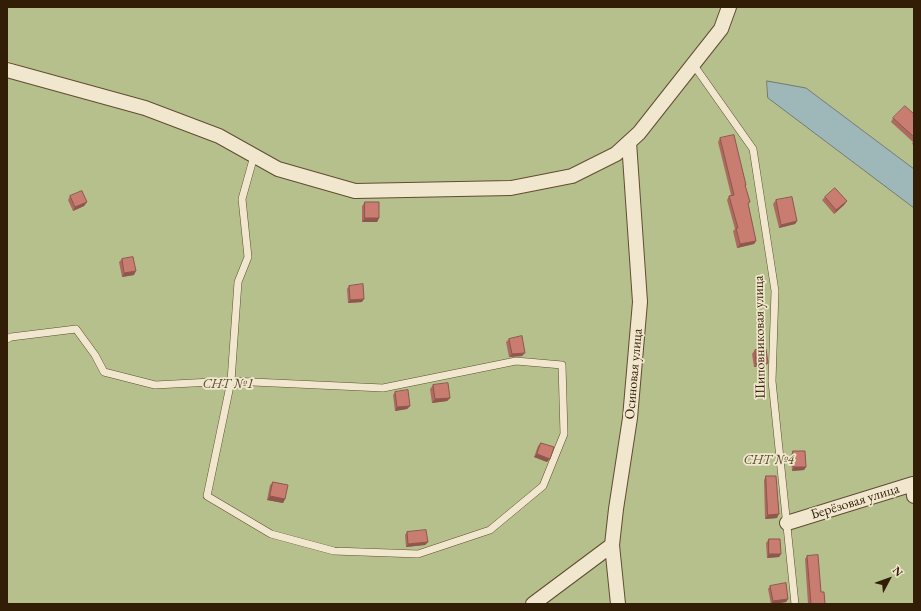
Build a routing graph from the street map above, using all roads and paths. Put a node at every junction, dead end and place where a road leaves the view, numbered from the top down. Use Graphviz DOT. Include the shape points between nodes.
graph roads {
  1 [pos="729,7"];
  2 [pos="693,64"];
  3 [pos="7,70"];
  4 [pos="628,142"];
  5 [pos="254,156"];
  6 [pos="7,339"];
  7 [pos="231,381"];
  8 [pos="914,488"];
  9 [pos="786,523"];
  10 [pos="612,545"];
  11 [pos="533,604"];
  12 [pos="618,604"];
  13 [pos="795,604"];
  1 -- 2 [label="street" via="721,29"];
  2 -- 4 [label="street" via="639,133"];
  2 -- 9 [label="lane, Шиповниковая улица" via="753,149 775,291 772,381"];
  3 -- 5 [label="street" via="145,108 219,136"];
  4 -- 5 [label="street" via="616,154 572,176 511,188 355,191 278,169"];
  4 -- 10 [label="street, Осиновая улица" via="640,302 630,418"];
  5 -- 7 [label="lane" via="242,199 248,258 238,282"];
  6 -- 7 [label="lane" via="76,329 104,372 155,385"];
  7 -- 7 [label="lane" via="383,388 516,361 562,365 564,434 543,486 490,530 418,554 334,551 271,534 207,496"];
  8 -- 9 [label="street, Берёзовая улица"];
  9 -- 13 [label="lane, Шиповниковая улица"];
  10 -- 11 [label="street"];
  10 -- 12 [label="street, Осиновая улица"];
}
